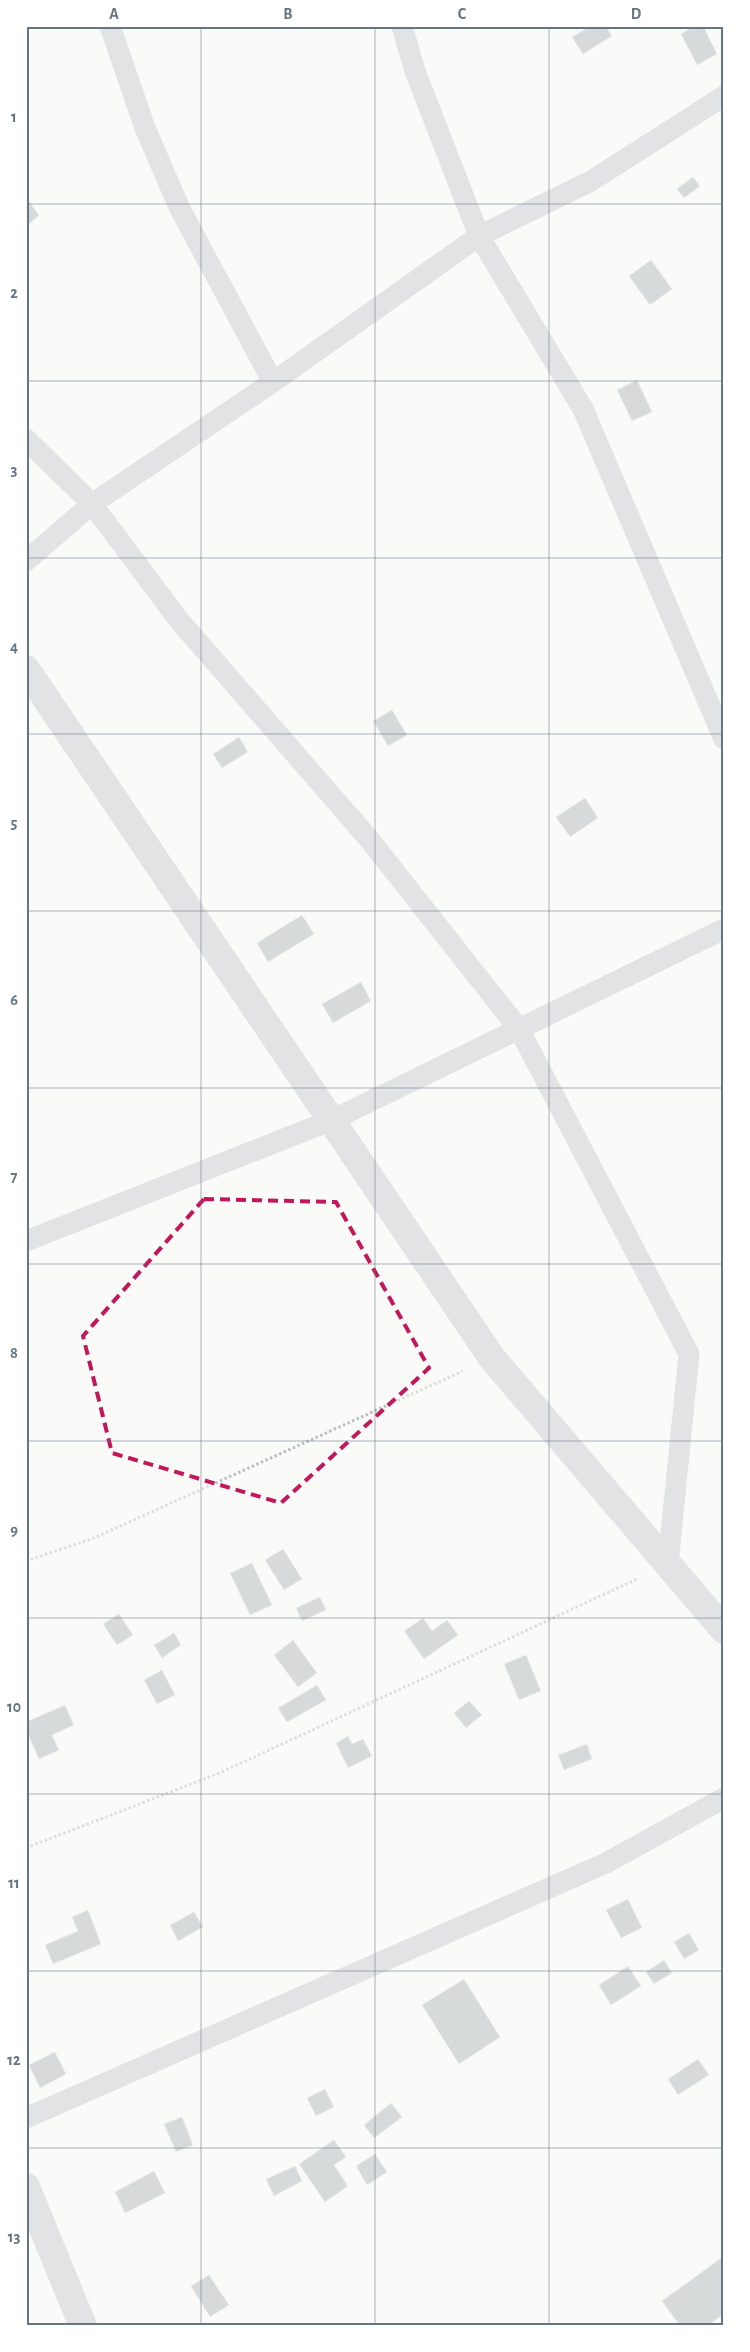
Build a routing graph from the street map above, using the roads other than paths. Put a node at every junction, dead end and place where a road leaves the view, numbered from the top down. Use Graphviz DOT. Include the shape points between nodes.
graph roads {
  1 [pos="110,26"];
  2 [pos="402,26"];
  3 [pos="724,96"];
  4 [pos="478,236"];
  5 [pos="273,382"];
  6 [pos="26,439"];
  7 [pos="92,504"];
  8 [pos="26,561"];
  9 [pos="26,669"];
  10 [pos="724,739"];
  11 [pos="724,929"];
  12 [pos="519,1029"];
  13 [pos="332,1120"];
  14 [pos="26,1241"];
  15 [pos="668,1564"];
  16 [pos="724,1630"];
  17 [pos="724,1798"];
  18 [pos="26,2118"];
  19 [pos="26,2188"];
  20 [pos="83,2326"];
  1 -- 5 [label="lane" via="145,128 180,209"];
  2 -- 4 [label="lane" via="415,71"];
  3 -- 4 [label="lane" via="591,181"];
  4 -- 5 [label="lane"];
  4 -- 10 [label="lane" via="583,409"];
  5 -- 7 [label="lane"];
  6 -- 7 [label="lane"];
  7 -- 8 [label="lane"];
  7 -- 12 [label="lane" via="178,619 368,839"];
  9 -- 13 [label="street"];
  11 -- 12 [label="lane"];
  12 -- 13 [label="lane"];
  12 -- 15 [label="lane" via="689,1354"];
  13 -- 14 [label="lane"];
  13 -- 15 [label="street" via="492,1358"];
  15 -- 16 [label="street"];
  17 -- 18 [label="lane" via="606,1863"];
  19 -- 20 [label="street"];
}
